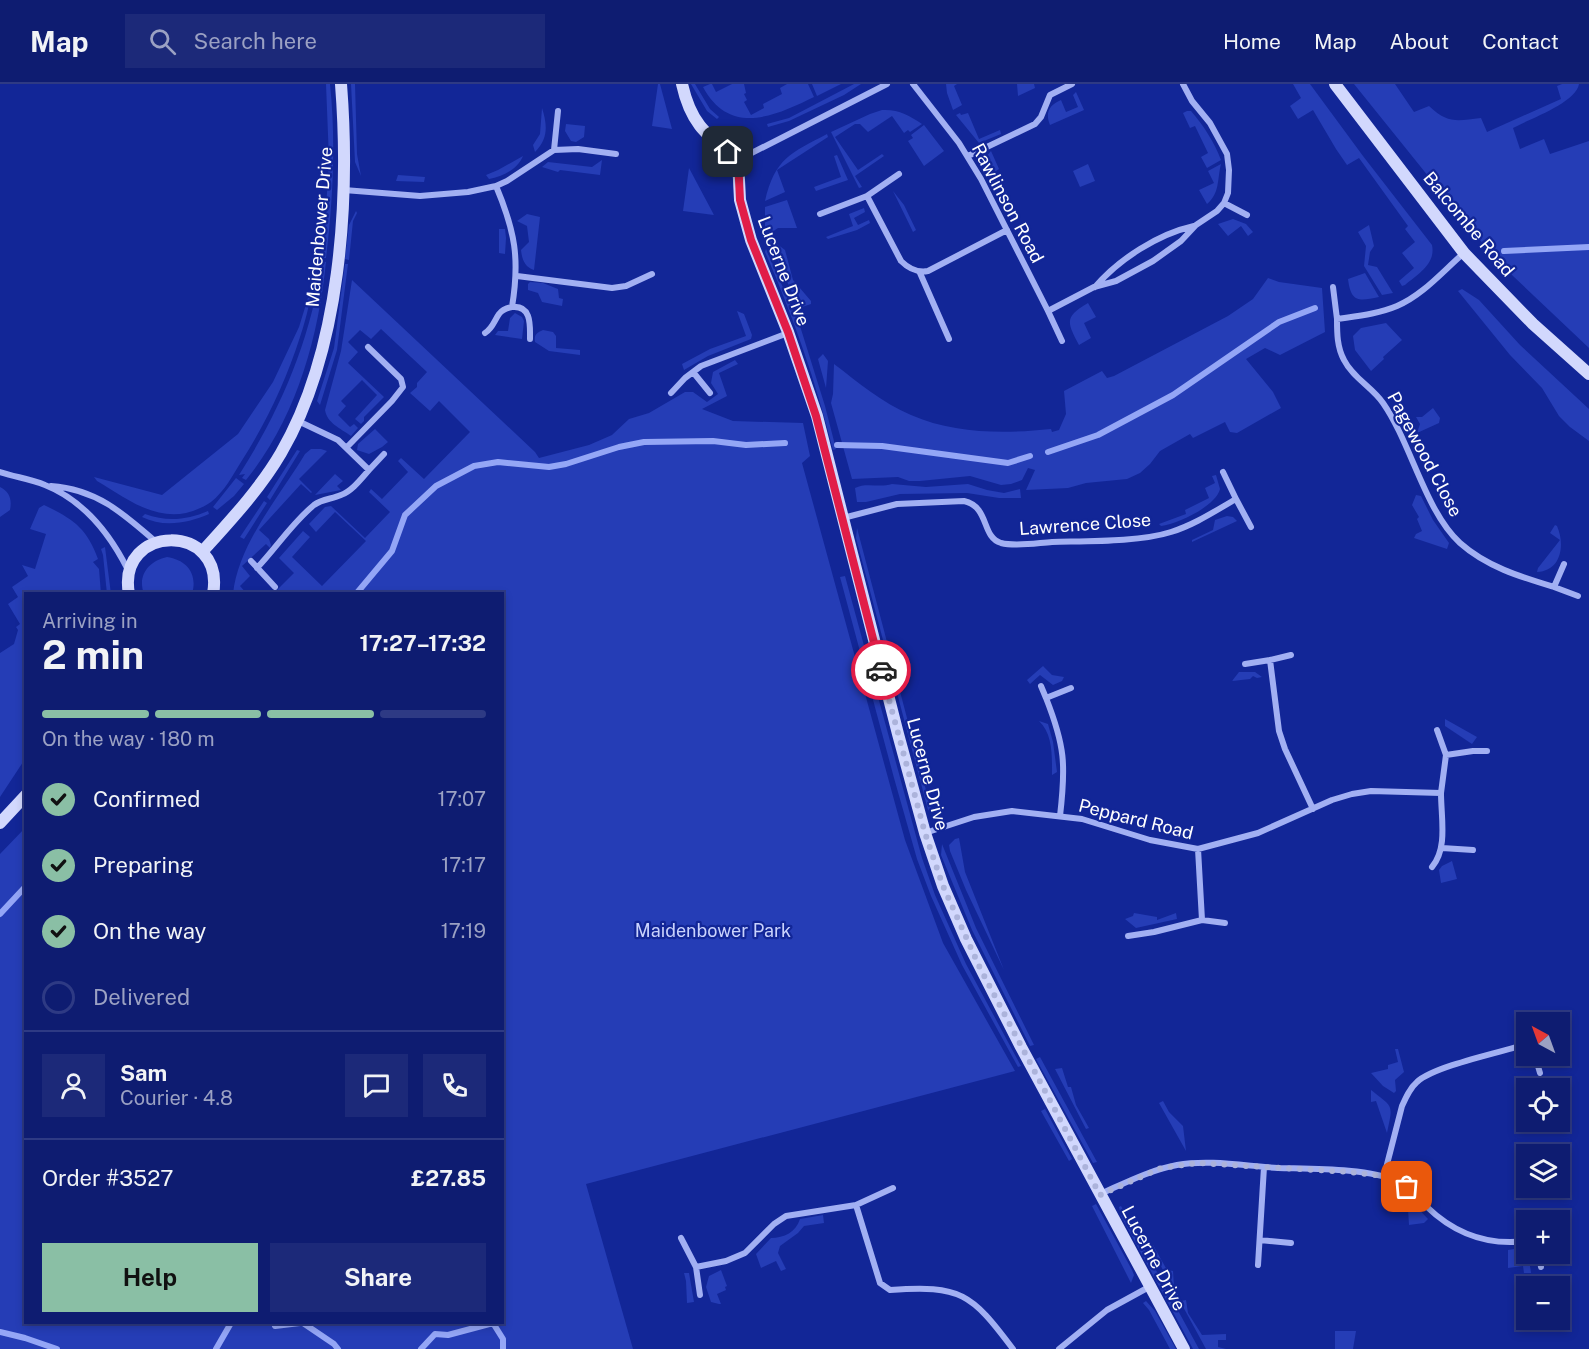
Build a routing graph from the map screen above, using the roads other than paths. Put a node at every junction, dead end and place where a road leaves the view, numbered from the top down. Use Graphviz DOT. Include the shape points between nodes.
graph roads {
  1 [pos="341,84"];
  2 [pos="682,84"];
  3 [pos="887,84"];
  4 [pos="913,84"];
  5 [pos="1072,84"];
  6 [pos="1183,84"];
  7 [pos="1335,84"];
  8 [pos="558,111"];
  9 [pos="555,150"];
  10 [pos="616,154"];
  11 [pos="968,156"];
  12 [pos="738,159"];
  13 [pos="899,174"];
  14 [pos="496,186"];
  15 [pos="344,190"];
  16 [pos="867,196"];
  17 [pos="1224,203"];
  18 [pos="820,214"];
  19 [pos="1247,215"];
  20 [pos="1196,225"];
  21 [pos="1007,230"];
  22 [pos="1464,253"];
  23 [pos="920,273"];
  24 [pos="652,274"];
  25 [pos="517,276"];
  26 [pos="1094,287"];
  27 [pos="1333,287"];
  28 [pos="512,307"];
  29 [pos="1048,311"];
  30 [pos="1337,319"];
  31 [pos="788,332"];
  32 [pos="485,333"];
  33 [pos="530,339"];
  34 [pos="949,339"];
  35 [pos="1062,341"];
  36 [pos="368,347"];
  37 [pos="693,372"];
  38 [pos="1589,374"];
  39 [pos="671,393"];
  40 [pos="710,393"];
  41 [pos="298,421"];
  42 [pos="347,447"];
  43 [pos="384,454"];
  44 [pos="369,470"];
  45 [pos="0,472"];
  46 [pos="1223,472"];
  47 [pos="47,485"];
  48 [pos="1236,498"];
  49 [pos="843,518"];
  50 [pos="1251,527"];
  51 [pos="156,542"];
  52 [pos="202,552"];
  53 [pos="251,561"];
  54 [pos="1564,564"];
  55 [pos="257,568"];
  56 [pos="129,571"];
  57 [pos="275,587"];
  58 [pos="1554,587"];
  59 [pos="129,592"];
  60 [pos="213,592"];
  61 [pos="1578,597"];
  62 [pos="1291,656"];
  63 [pos="1270,660"];
  64 [pos="1245,664"];
  65 [pos="1041,686"];
  66 [pos="1071,688"];
  67 [pos="1046,698"];
  68 [pos="1437,730"];
  69 [pos="1487,751"];
  70 [pos="1446,755"];
  71 [pos="1441,793"];
  72 [pos="24,797"];
  73 [pos="1313,809"];
  74 [pos="1060,816"];
  75 [pos="0,823"];
  76 [pos="925,833"];
  77 [pos="1442,848"];
  78 [pos="1198,849"];
  79 [pos="1473,849"];
  80 [pos="1432,867"];
  81 [pos="1202,920"];
  82 [pos="1225,922"];
  83 [pos="1128,936"];
  84 [pos="1516,1047"];
  85 [pos="1538,1066"];
  86 [pos="1540,1072"];
  87 [pos="1264,1167"];
  88 [pos="1384,1176"];
  89 [pos="893,1188"];
  90 [pos="1100,1195"];
  91 [pos="856,1204"];
  92 [pos="681,1238"];
  93 [pos="1260,1240"];
  94 [pos="1516,1241"];
  95 [pos="1291,1243"];
  96 [pos="1541,1264"];
  97 [pos="1258,1265"];
  98 [pos="696,1267"];
  99 [pos="1541,1267"];
  100 [pos="1149,1287"];
  101 [pos="700,1295"];
  102 [pos="1013,1349"];
  103 [pos="1059,1349"];
  104 [pos="1184,1349"];
  1 -- 15 [label="street, Maidenbower Drive"];
  2 -- 12 [label="street" via="698,124"];
  3 -- 12 [label="street"];
  4 -- 11 [label="street, Rawlinson Road"];
  5 -- 11 [label="street" via="1050,95 1035,124"];
  6 -- 17 [label="street" via="1227,154 1228,193"];
  7 -- 22 [label="street, Balcombe Road"];
  8 -- 9 [label="street"];
  9 -- 10 [label="street"];
  9 -- 14 [label="street"];
  11 -- 21 [label="street, Rawlinson Road"];
  12 -- 31 [label="street, Lucerne Drive" via="740,200 751,240"];
  13 -- 16 [label="street"];
  14 -- 15 [label="street" via="420,196"];
  14 -- 25 [label="street" via="512,230"];
  15 -- 41 [label="street, Maidenbower Drive" via="330,312"];
  16 -- 18 [label="street"];
  16 -- 23 [label="street" via="901,261"];
  17 -- 19 [label="street"];
  17 -- 20 [label="street"];
  20 -- 26 [label="street" via="1170,233 1140,250"];
  20 -- 26 [label="street" via="1153,261 1116,281"];
  21 -- 23 [label="street"];
  21 -- 29 [label="street, Rawlinson Road"];
  22 -- 30 [label="street" via="1403,303 1380,312"];
  22 -- 38 [label="street, Balcombe Road" via="1533,324"];
  23 -- 34 [label="street"];
  24 -- 25 [label="street" via="612,288"];
  25 -- 28 [label="street"];
  26 -- 29 [label="street"];
  27 -- 30 [label="street, Pagewood Close"];
  28 -- 32 [label="street" via="501,312"];
  28 -- 33 [label="street" via="528,313"];
  29 -- 35 [label="street, Rawlinson Road"];
  30 -- 58 [label="street, Pagewood Close" via="1344,361 1389,412 1436,510 1453,536 1486,562"];
  31 -- 37 [label="street"];
  31 -- 49 [label="street, Lucerne Drive" via="816,416"];
  36 -- 42 [label="street" via="401,379 403,387"];
  37 -- 39 [label="street"];
  37 -- 40 [label="street"];
  41 -- 42 [label="street"];
  41 -- 52 [label="street, Maidenbower Drive" via="257,488"];
  42 -- 44 [label="street"];
  43 -- 44 [label="street"];
  44 -- 55 [label="street" via="346,493 313,506"];
  45 -- 47 [label="street"];
  46 -- 48 [label="street"];
  47 -- 51 [label="street" via="85,491 100,498"];
  47 -- 56 [label="street" via="96,520 108,533"];
  48 -- 49 [label="street, Lawrence Close" via="1169,533 1025,544 1005,544 995,539 980,510 964,501 897,504"];
  48 -- 50 [label="street"];
  49 -- 76 [label="street, Lucerne Drive"];
  51 -- 52 [label="street" via="183,541"];
  51 -- 56 [label="street" via="144,548"];
  52 -- 60 [label="street" via="213,569"];
  53 -- 55 [label="street"];
  54 -- 58 [label="street"];
  55 -- 57 [label="street"];
  56 -- 59 [label="street"];
  58 -- 61 [label="street, Pagewood Close"];
  62 -- 63 [label="street"];
  63 -- 64 [label="street"];
  63 -- 73 [label="street" via="1279,730"];
  65 -- 67 [label="street"];
  66 -- 67 [label="street"];
  67 -- 74 [label="street" via="1063,750"];
  68 -- 70 [label="street"];
  69 -- 70 [label="street"];
  70 -- 71 [label="street"];
  71 -- 73 [label="street, Peppard Road" via="1371,791"];
  71 -- 77 [label="street"];
  72 -- 75 [label="street"];
  73 -- 78 [label="street, Peppard Road" via="1258,833"];
  74 -- 76 [label="street, Peppard Road" via="994,813"];
  74 -- 78 [label="street, Peppard Road"];
  76 -- 90 [label="street, Lucerne Drive" via="971,949"];
  77 -- 79 [label="street"];
  77 -- 80 [label="street"];
  78 -- 81 [label="street"];
  81 -- 82 [label="street"];
  81 -- 83 [label="street"];
  84 -- 88 [label="street" via="1434,1072 1418,1081 1402,1106"];
  85 -- 86 [label="street"];
  87 -- 88 [label="street"];
  87 -- 90 [label="street" via="1179,1164 1145,1174"];
  87 -- 93 [label="street"];
  88 -- 94 [label="street" via="1407,1187 1448,1224 1466,1234 1493,1242"];
  89 -- 91 [label="street"];
  90 -- 100 [label="street, Lucerne Drive"];
  91 -- 98 [label="street" via="786,1216 745,1253"];
  91 -- 102 [label="street" via="877,1277 884,1288 934,1288 958,1295 975,1304"];
  92 -- 98 [label="street"];
  93 -- 95 [label="street"];
  93 -- 97 [label="street"];
  96 -- 99 [label="street"];
  98 -- 101 [label="street"];
  100 -- 103 [label="street" via="1107,1310"];
  100 -- 104 [label="street, Lucerne Drive"];
}
